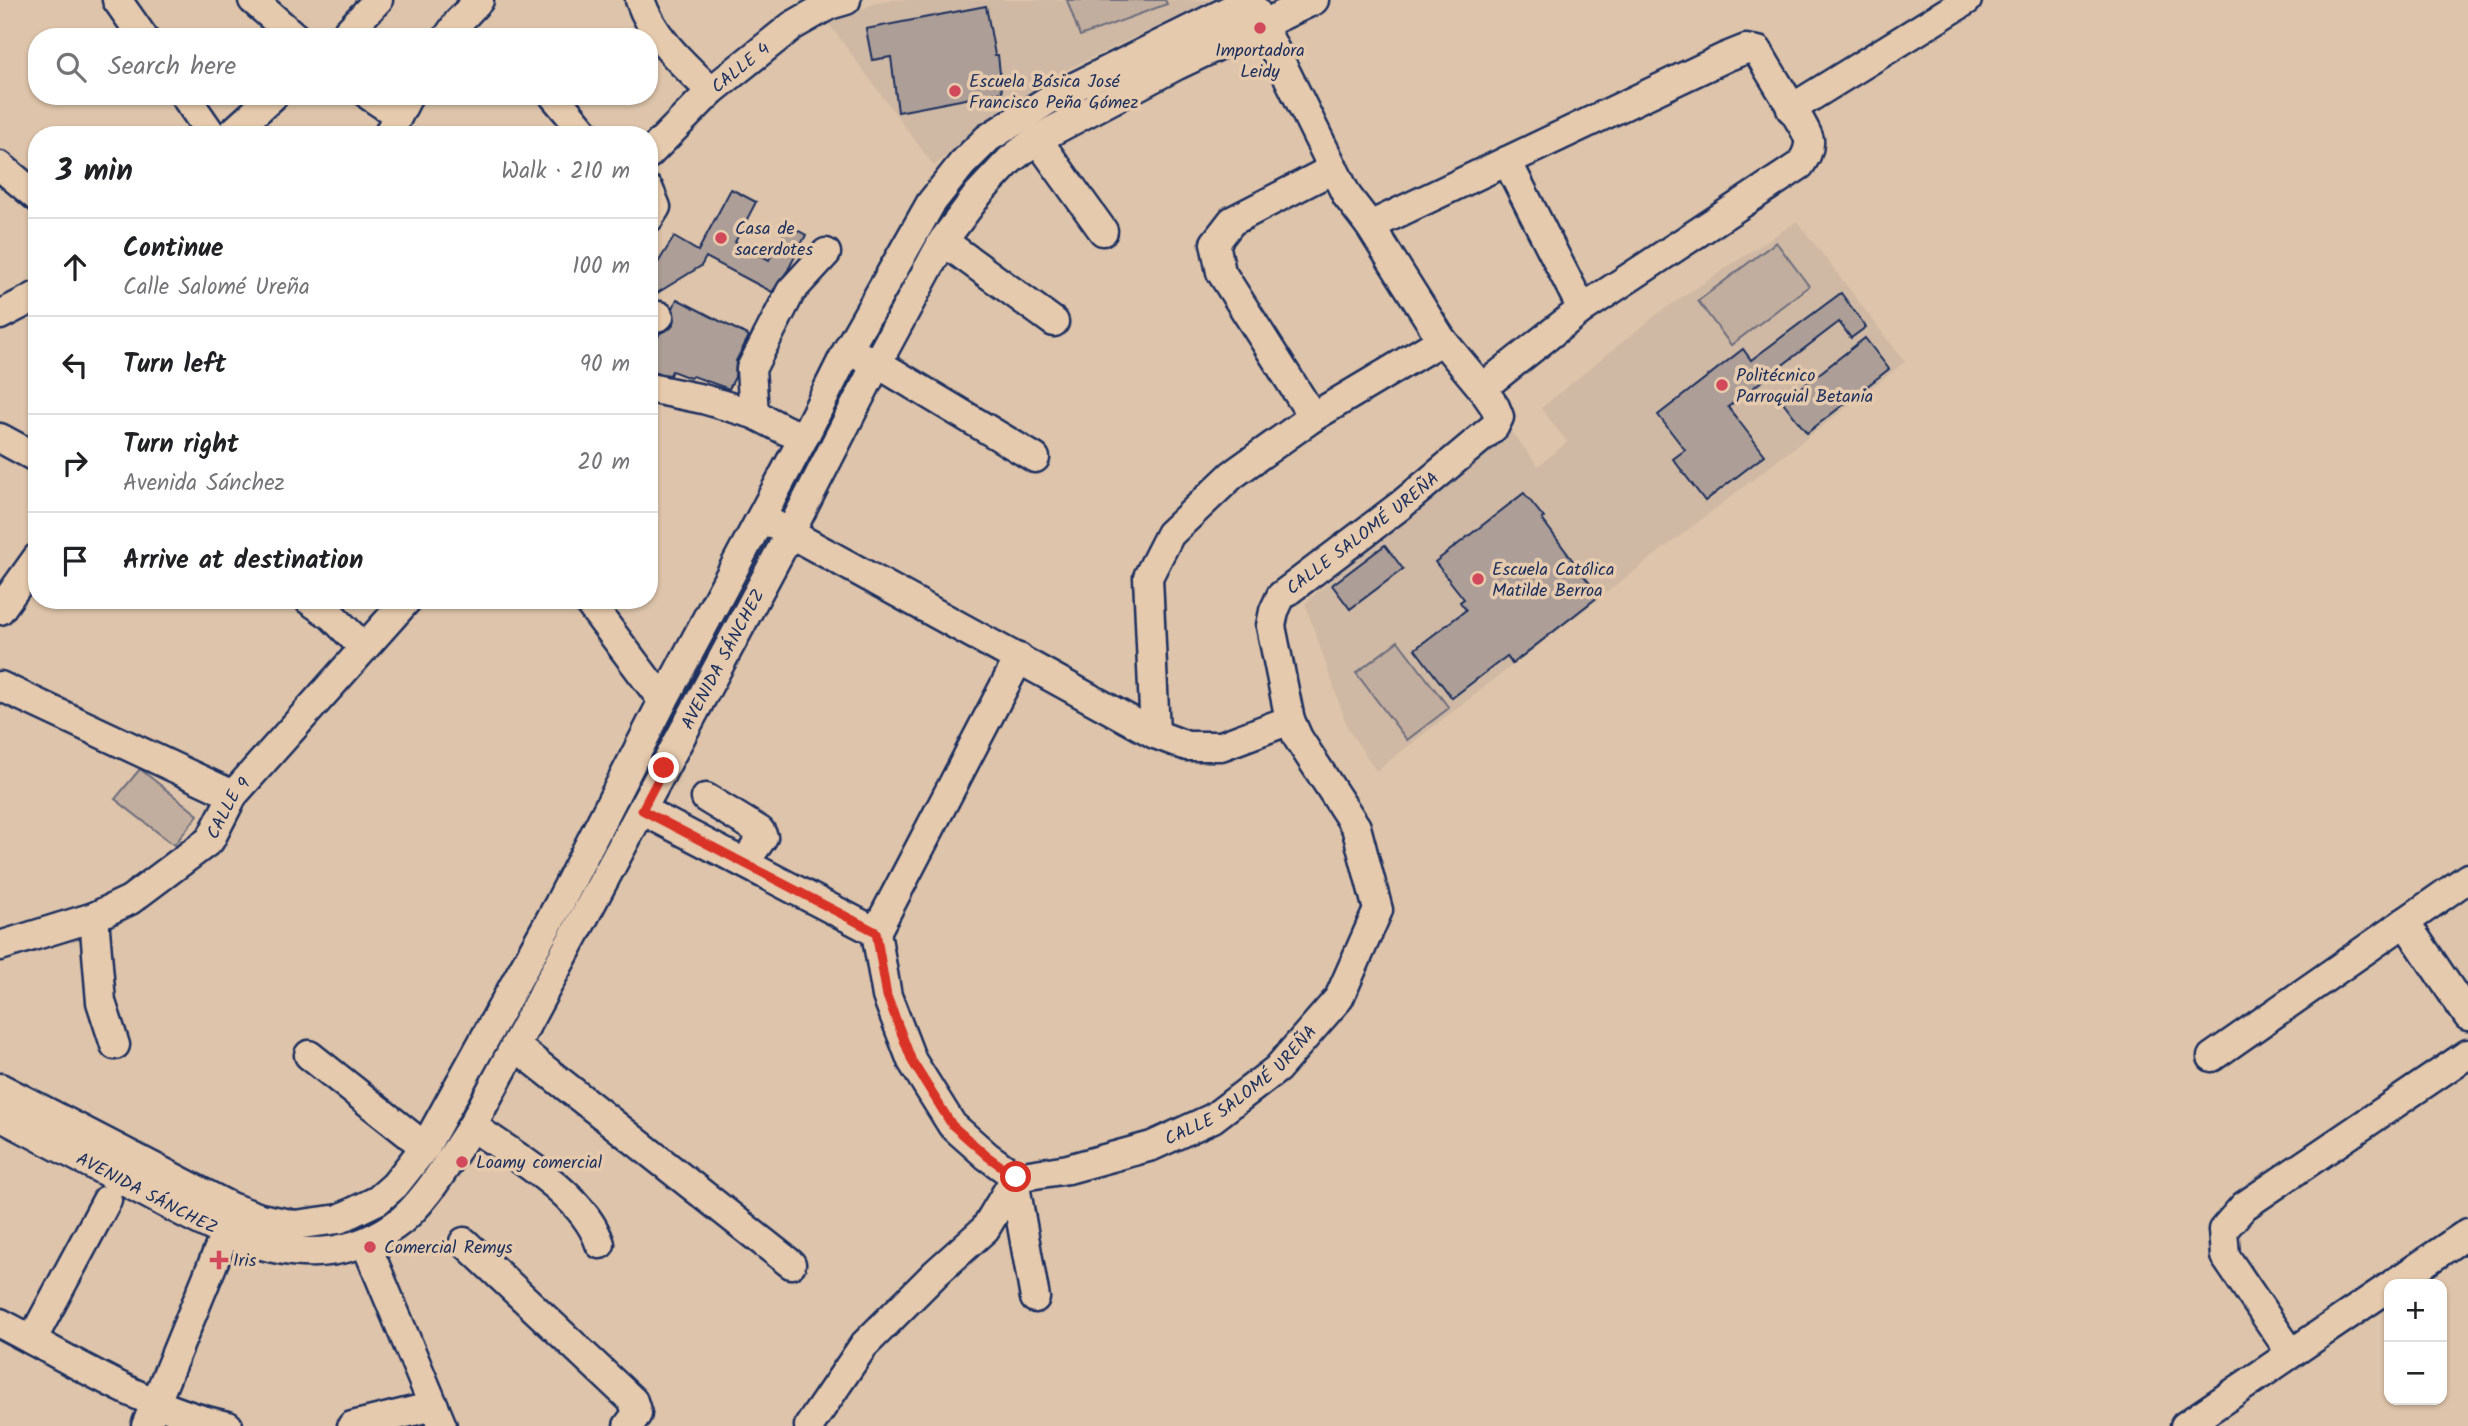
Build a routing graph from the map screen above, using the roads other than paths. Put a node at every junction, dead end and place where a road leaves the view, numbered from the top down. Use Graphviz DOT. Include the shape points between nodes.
graph roads {
  1 [pos="117,0"];
  2 [pos="254,0"];
  3 [pos="378,0"];
  4 [pos="479,0"];
  5 [pos="640,0"];
  6 [pos="846,0"];
  7 [pos="1250,0"];
  8 [pos="1314,0"];
  9 [pos="1967,0"];
  10 [pos="1263,25"];
  11 [pos="137,28"];
  12 [pos="285,28"];
  13 [pos="352,28"];
  14 [pos="454,28"];
  15 [pos="654,28"];
  16 [pos="658,35"];
  17 [pos="711,91"];
  18 [pos="191,105"];
  19 [pos="263,105"];
  20 [pos="562,105"];
  21 [pos="1791,109"];
  22 [pos="206,126"];
  23 [pos="240,126"];
  24 [pos="579,126"];
  25 [pos="1037,139"];
  26 [pos="658,145"];
  27 [pos="1507,161"];
  28 [pos="0,166"];
  29 [pos="1332,169"];
  30 [pos="28,189"];
  31 [pos="1370,226"];
  32 [pos="1103,231"];
  33 [pos="943,242"];
  34 [pos="826,253"];
  35 [pos="28,301"];
  36 [pos="1582,309"];
  37 [pos="0,315"];
  38 [pos="1054,322"];
  39 [pos="1442,340"];
  40 [pos="847,351"];
  41 [pos="877,363"];
  42 [pos="1482,388"];
  43 [pos="658,390"];
  44 [pos="754,414"];
  45 [pos="1313,417"];
  46 [pos="804,437"];
  47 [pos="0,438"];
  48 [pos="28,453"];
  49 [pos="1035,458"];
  50 [pos="762,518"];
  51 [pos="790,533"];
  52 [pos="28,571"];
  53 [pos="322,609"];
  54 [pos="399,609"];
  55 [pos="594,609"];
  56 [pos="0,610"];
  57 [pos="364,648"];
  58 [pos="1019,658"];
  59 [pos="0,686"];
  60 [pos="663,701"];
  61 [pos="1290,720"];
  62 [pos="1156,734"];
  63 [pos="233,795"];
  64 [pos="706,798"];
  65 [pos="642,810"];
  66 [pos="744,863"];
  67 [pos="2468,878"];
  68 [pos="94,917"];
  69 [pos="2405,922"];
  70 [pos="876,932"];
  71 [pos="0,946"];
  72 [pos="2468,1016"];
  73 [pos="116,1045"];
  74 [pos="515,1046"];
  75 [pos="2468,1054"];
  76 [pos="309,1055"];
  77 [pos="2211,1057"];
  78 [pos="0,1088"];
  79 [pos="0,1116"];
  80 [pos="472,1126"];
  81 [pos="425,1147"];
  82 [pos="1015,1179"];
  83 [pos="107,1200"];
  84 [pos="227,1220"];
  85 [pos="2468,1233"];
  86 [pos="464,1242"];
  87 [pos="366,1244"];
  88 [pos="600,1244"];
  89 [pos="791,1264"];
  90 [pos="2400,1279"];
  91 [pos="2384,1290"];
  92 [pos="1035,1298"];
  93 [pos="0,1323"];
  94 [pos="32,1340"];
  95 [pos="2291,1353"];
  96 [pos="151,1414"];
  97 [pos="438,1416"];
  98 [pos="228,1426"];
  99 [pos="352,1426"];
  100 [pos="628,1426"];
  101 [pos="809,1426"];
  102 [pos="2185,1426"];
  1 -- 11 [label="street"];
  2 -- 12 [label="street"];
  3 -- 13 [label="street"];
  4 -- 14 [label="street"];
  5 -- 15 [label="street"];
  6 -- 17 [label="street, CALLE 4" via="792,26"];
  7 -- 10 [label="street, CALLE SALOMÉ UREÑA"];
  7 -- 40 [label="street, AVENIDA SÁNCHEZ" via="1050,99 988,138 931,203"];
  8 -- 10 [label="street, AVENIDA SÁNCHEZ"];
  9 -- 21 [label="street"];
  10 -- 25 [label="street, AVENIDA SÁNCHEZ"];
  10 -- 29 [label="street, CALLE SALOMÉ UREÑA"];
  16 -- 17 [label="street"];
  17 -- 26 [label="street, CALLE 4"];
  18 -- 22 [label="street"];
  19 -- 23 [label="street"];
  20 -- 24 [label="street"];
  21 -- 27 [label="street" via="1758,51 1746,49"];
  21 -- 36 [label="street" via="1809,138 1800,166"];
  25 -- 32 [label="street"];
  25 -- 33 [label="street, AVENIDA SÁNCHEZ" via="979,193"];
  27 -- 31 [label="street"];
  27 -- 36 [label="street"];
  28 -- 30 [label="street"];
  29 -- 31 [label="street, CALLE SALOMÉ UREÑA"];
  29 -- 45 [label="street" via="1232,221 1215,243 1221,272"];
  31 -- 39 [label="street, CALLE SALOMÉ UREÑA"];
  33 -- 38 [label="street"];
  33 -- 41 [label="street, AVENIDA SÁNCHEZ"];
  34 -- 44 [label="street" via="790,291 751,369"];
  35 -- 37 [label="street"];
  36 -- 42 [label="street"];
  39 -- 42 [label="street, CALLE SALOMÉ UREÑA"];
  39 -- 45 [label="street"];
  40 -- 41 [label="street"];
  40 -- 46 [label="street, AVENIDA SÁNCHEZ"];
  41 -- 49 [label="street"];
  41 -- 51 [label="street, AVENIDA SÁNCHEZ"];
  42 -- 61 [label="street, CALLE SALOMÉ UREÑA" via="1499,417 1494,427 1281,596 1271,626"];
  43 -- 44 [label="street"];
  44 -- 46 [label="street"];
  45 -- 62 [label="street" via="1231,475 1170,534 1147,577"];
  46 -- 50 [label="street, AVENIDA SÁNCHEZ"];
  47 -- 48 [label="street"];
  50 -- 51 [label="street"];
  50 -- 60 [label="street, AVENIDA SÁNCHEZ"];
  51 -- 58 [label="street"];
  51 -- 65 [label="street, AVENIDA SÁNCHEZ"];
  52 -- 56 [label="street"];
  53 -- 57 [label="street"];
  54 -- 57 [label="street, CALLE 9"];
  55 -- 60 [label="street"];
  57 -- 63 [label="street, CALLE 9"];
  58 -- 62 [label="street"];
  58 -- 70 [label="street"];
  59 -- 63 [label="street"];
  60 -- 81 [label="street, AVENIDA SÁNCHEZ" via="559,904"];
  61 -- 62 [label="street" via="1221,746 1187,746"];
  61 -- 82 [label="street, CALLE SALOMÉ UREÑA" via="1356,827 1378,910 1339,998 1277,1069 1213,1118 1152,1146"];
  63 -- 68 [label="street, CALLE 9" via="210,840 130,900"];
  64 -- 66 [label="street" via="760,831 763,837"];
  65 -- 66 [label="street"];
  65 -- 74 [label="street, AVENIDA SÁNCHEZ"];
  66 -- 70 [label="street"];
  67 -- 69 [label="street"];
  68 -- 71 [label="street, CALLE 9"];
  68 -- 73 [label="street" via="102,1002"];
  69 -- 72 [label="street"];
  69 -- 77 [label="street"];
  70 -- 82 [label="street" via="887,996 912,1061 952,1125"];
  74 -- 80 [label="street, AVENIDA SÁNCHEZ"];
  74 -- 89 [label="street"];
  75 -- 95 [label="street" via="2244,1206 2223,1230 2225,1256"];
  76 -- 81 [label="street"];
  78 -- 84 [label="street, AVENIDA SÁNCHEZ"];
  79 -- 84 [label="street, AVENIDA SÁNCHEZ"];
  80 -- 87 [label="street, AVENIDA SÁNCHEZ" via="414,1211"];
  80 -- 88 [label="street" via="559,1189 595,1229"];
  81 -- 84 [label="street, AVENIDA SÁNCHEZ" via="378,1200 339,1219 295,1225 260,1218"];
  82 -- 92 [label="street"];
  82 -- 101 [label="street" via="985,1229 864,1345"];
  83 -- 94 [label="street"];
  84 -- 87 [label="street, AVENIDA SÁNCHEZ" via="268,1248 336,1250"];
  84 -- 96 [label="street"];
  85 -- 90 [label="street"];
  86 -- 100 [label="street" via="633,1401 637,1414"];
  87 -- 97 [label="street"];
  91 -- 95 [label="street"];
  93 -- 94 [label="street"];
  94 -- 96 [label="street"];
  95 -- 102 [label="street"];
  96 -- 98 [label="street"];
  97 -- 99 [label="street"];
}
